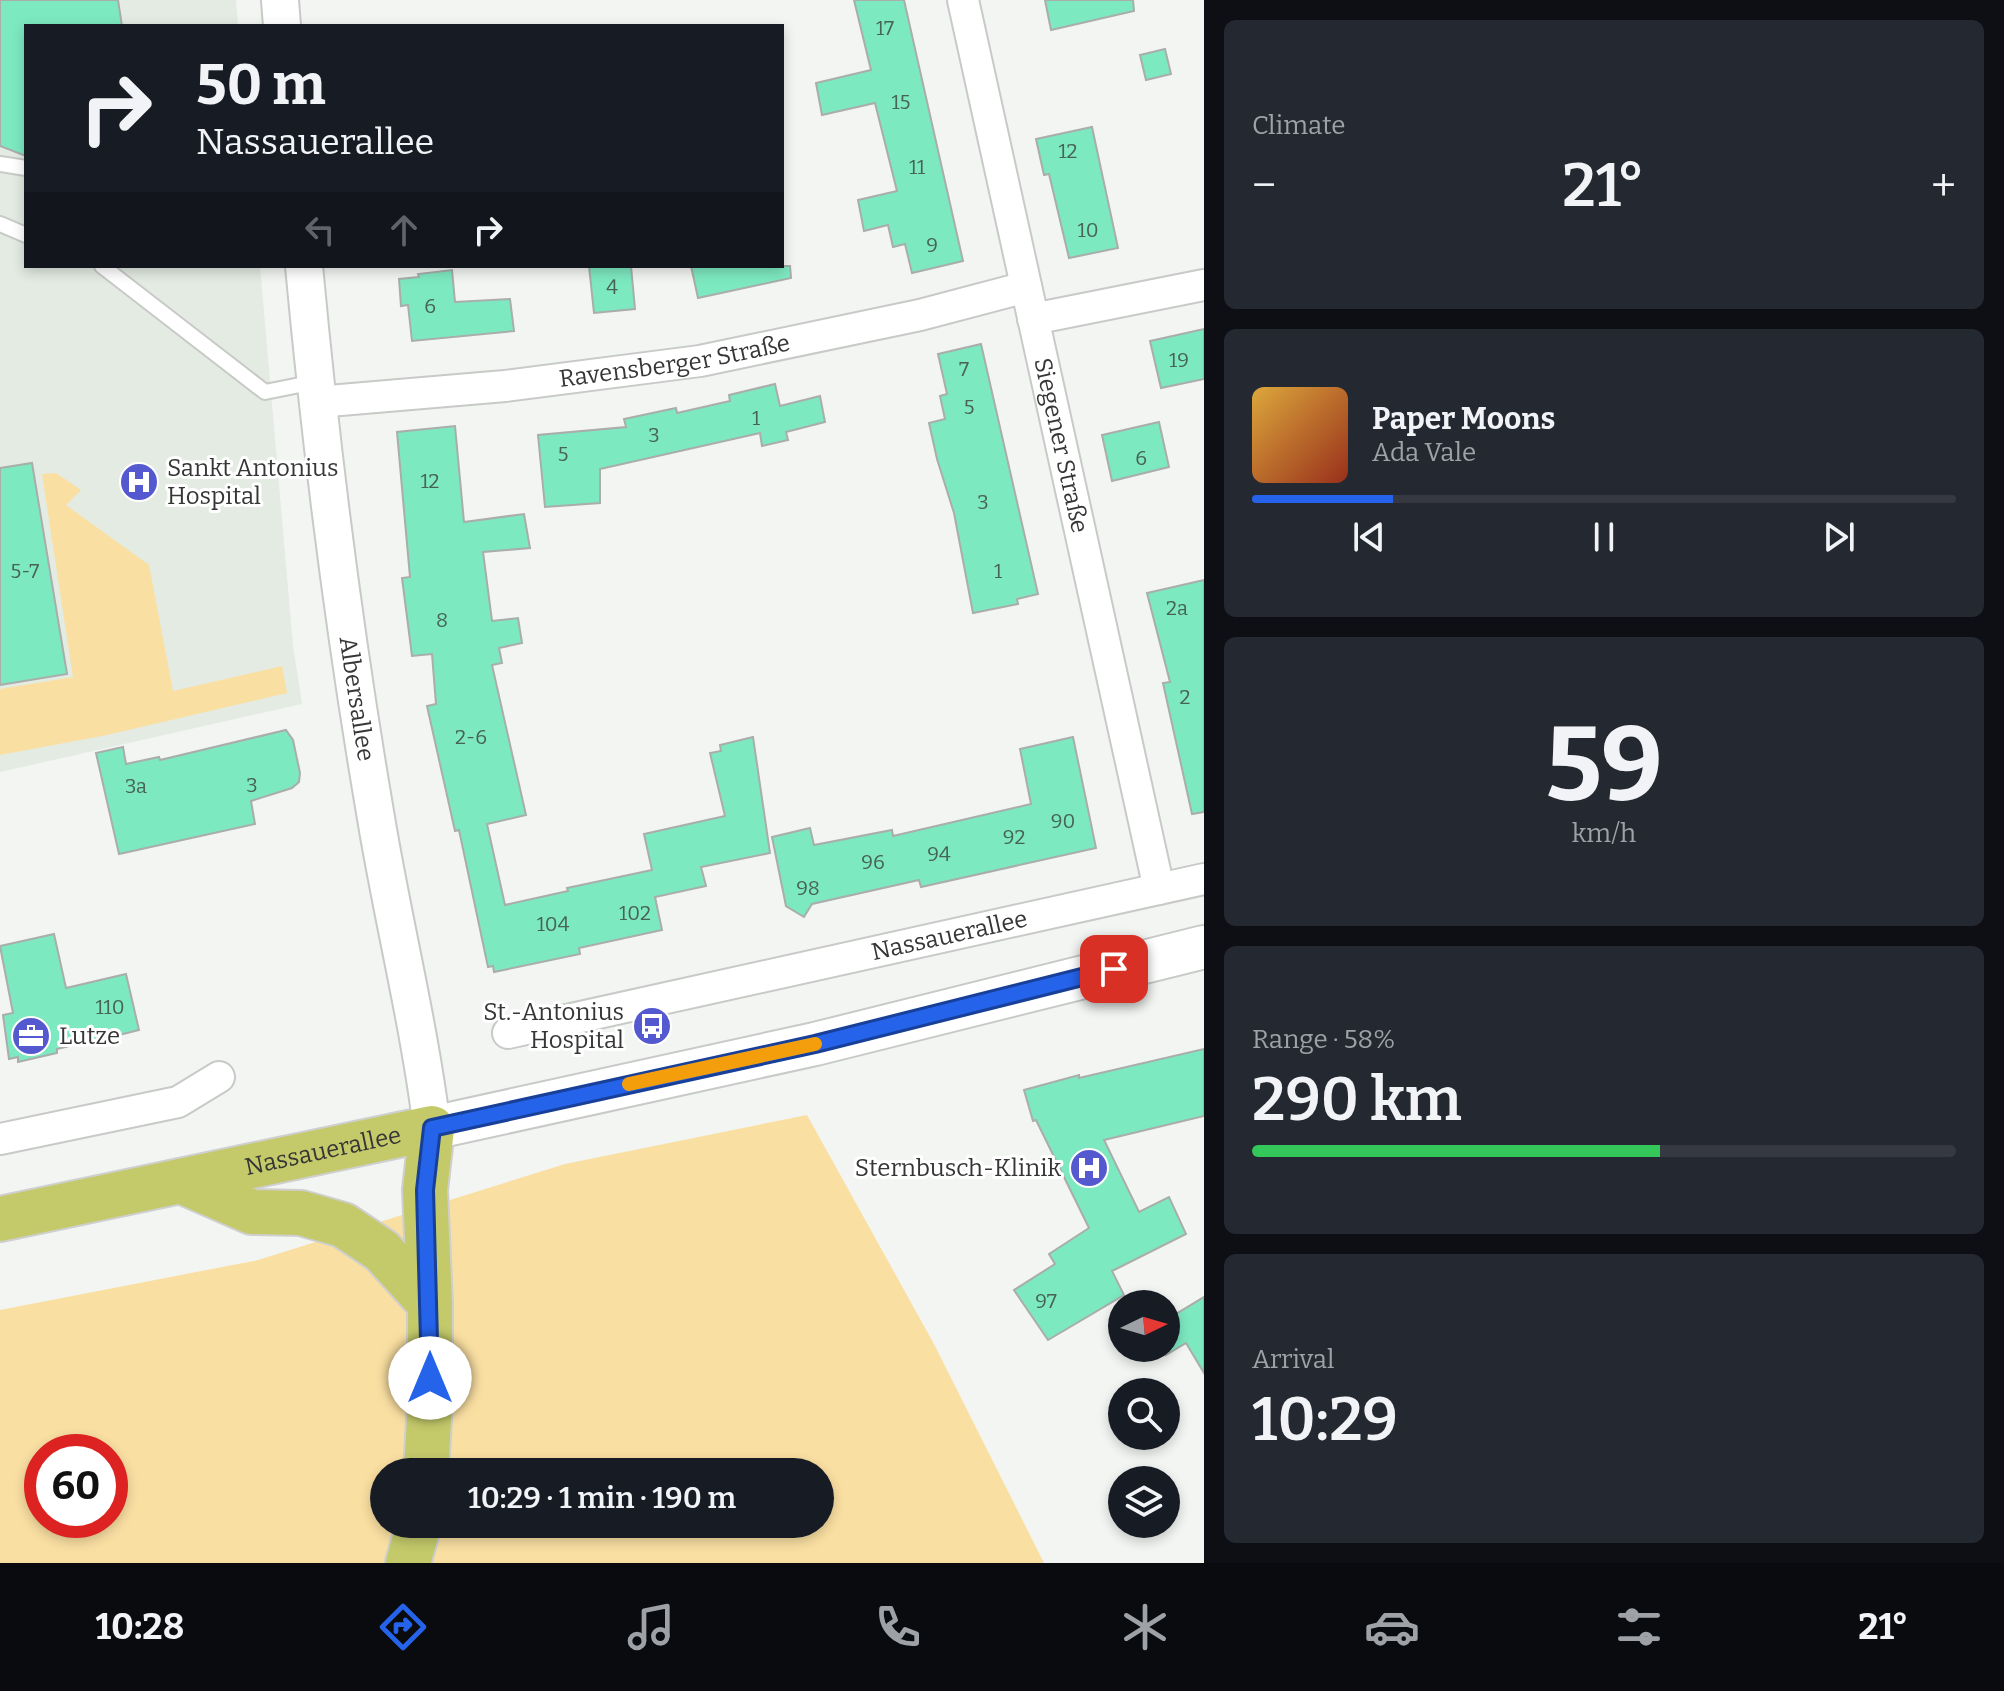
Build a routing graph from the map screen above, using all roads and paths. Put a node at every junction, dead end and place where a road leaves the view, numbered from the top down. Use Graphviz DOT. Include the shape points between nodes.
graph roads {
  1 [pos="280,0"];
  2 [pos="963,0"];
  3 [pos="282,24"];
  4 [pos="0,164"];
  5 [pos="24,168"];
  6 [pos="0,224"];
  7 [pos="24,234"];
  8 [pos="105,268"];
  9 [pos="304,268"];
  10 [pos="1204,285"];
  11 [pos="1026,287"];
  12 [pos="1033,319"];
  13 [pos="316,392"];
  14 [pos="1204,879"];
  15 [pos="1159,889"];
  16 [pos="1204,947"];
  17 [pos="508,1033"];
  18 [pos="219,1077"];
  19 [pos="432,1128"];
  20 [pos="0,1139"];
  21 [pos="181,1181"];
  22 [pos="0,1219"];
  23 [pos="430,1304"];
  24 [pos="427,1458"];
  25 [pos="415,1538"];
  26 [pos="408,1563"];
  1 -- 3 [label="street"];
  2 -- 11 [label="street, Siegener Straße"];
  4 -- 5 [label="lane"];
  6 -- 7 [label="lane"];
  8 -- 13 [label="lane" via="265,392"];
  9 -- 13 [label="street, Albersallee"];
  10 -- 12 [label="street"];
  11 -- 12 [label="street, Siegener Straße"];
  11 -- 13 [label="street, Ravensberger Straße" via="700,361 505,386"];
  12 -- 15 [label="street, Siegener Straße"];
  13 -- 19 [label="street, Albersallee" via="358,713"];
  14 -- 15 [label="street, Nassauerallee"];
  15 -- 17 [label="street, Nassauerallee"];
  16 -- 19 [label="main road, Nassauerallee" via="815,1044"];
  18 -- 20 [label="street" via="178,1102"];
  19 -- 21 [label="main road, Nassauerallee"];
  19 -- 23 [label="main road" via="425,1190"];
  21 -- 22 [label="main road, Nassauerallee"];
  21 -- 23 [label="main road" via="252,1212 301,1213 343,1225 382,1251"];
  23 -- 24 [label="main road"];
  25 -- 26 [label="main road"];
}
